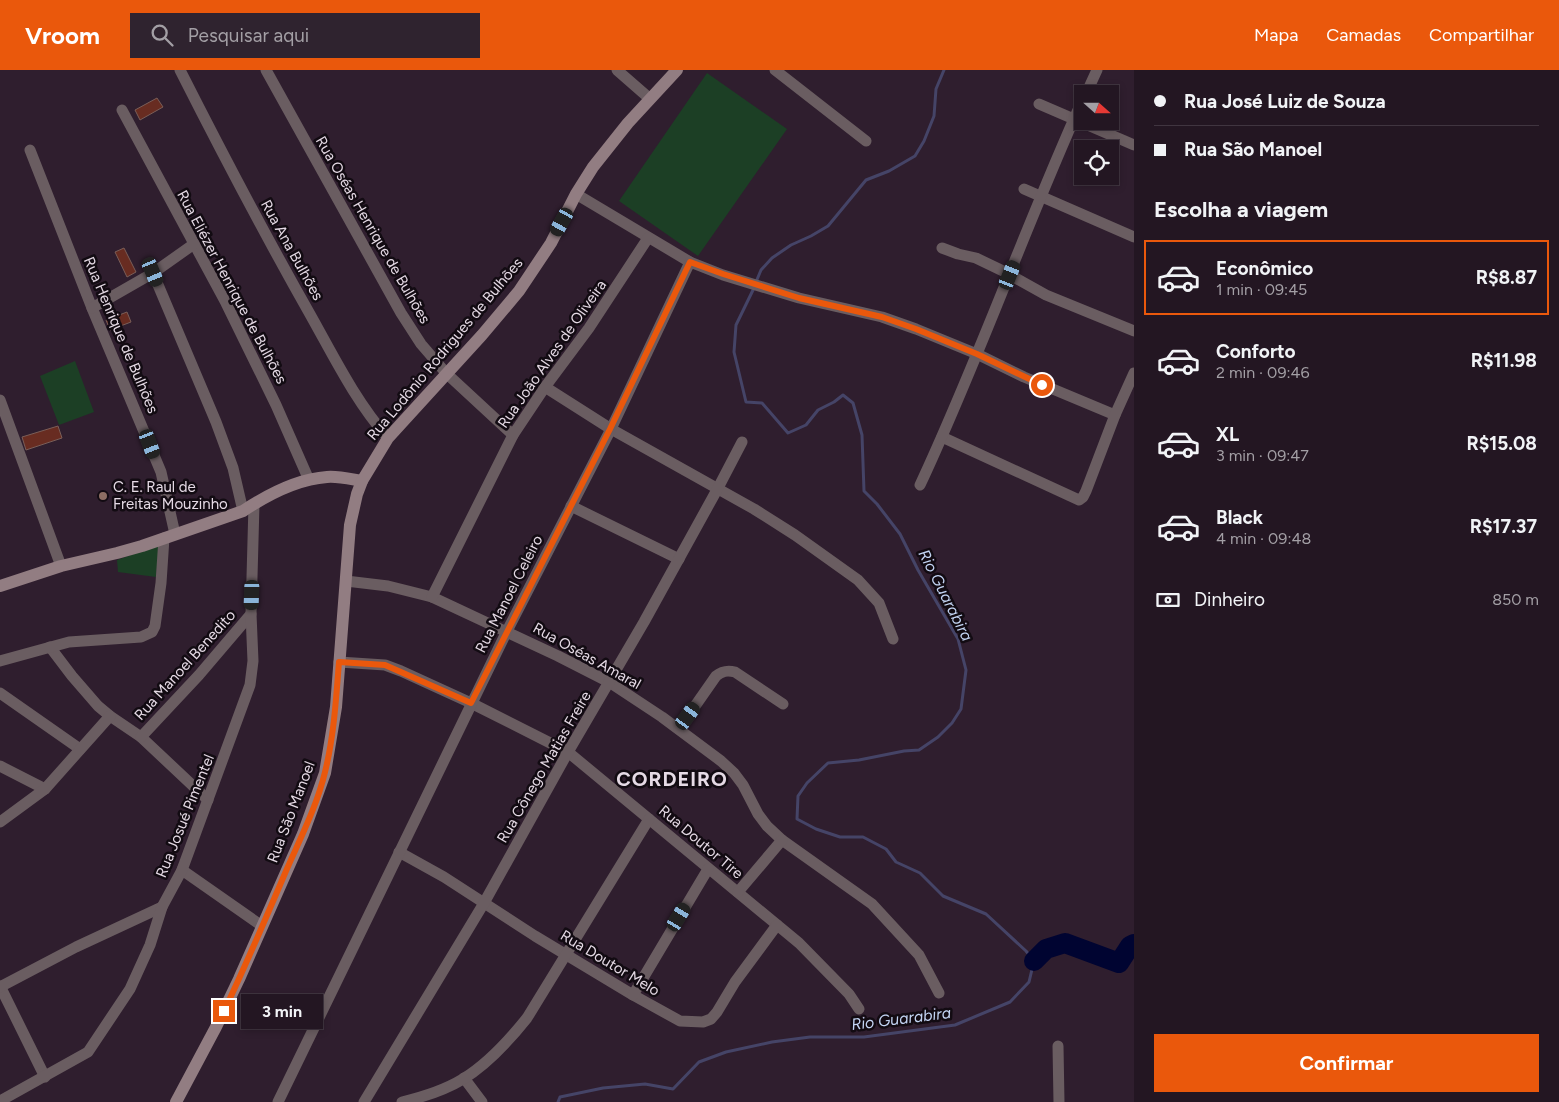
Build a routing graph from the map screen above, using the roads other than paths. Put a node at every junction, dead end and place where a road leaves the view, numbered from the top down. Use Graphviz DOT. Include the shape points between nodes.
graph roads {
  1 [pos="180,70"];
  2 [pos="266,70"];
  3 [pos="617,70"];
  4 [pos="678,70"];
  5 [pos="776,70"];
  6 [pos="1097,70"];
  7 [pos="1090,85"];
  8 [pos="649,98"];
  9 [pos="1040,104"];
  10 [pos="122,110"];
  11 [pos="1074,119"];
  12 [pos="1099,130"];
  13 [pos="866,140"];
  14 [pos="1134,145"];
  15 [pos="30,150"];
  16 [pos="1024,189"];
  17 [pos="576,194"];
  18 [pos="1042,196"];
  19 [pos="1134,237"];
  20 [pos="648,238"];
  21 [pos="194,244"];
  22 [pos="942,248"];
  23 [pos="690,262"];
  24 [pos="153,272"];
  25 [pos="1010,275"];
  26 [pos="92,308"];
  27 [pos="1134,331"];
  28 [pos="977,354"];
  29 [pos="1134,372"];
  30 [pos="446,373"];
  31 [pos="545,387"];
  32 [pos="0,400"];
  33 [pos="1115,415"];
  34 [pos="610,429"];
  35 [pos="513,435"];
  36 [pos="942,437"];
  37 [pos="388,438"];
  38 [pos="742,442"];
  39 [pos="310,480"];
  40 [pos="362,481"];
  41 [pos="920,485"];
  42 [pos="718,488"];
  43 [pos="571,506"];
  44 [pos="249,507"];
  45 [pos="170,536"];
  46 [pos="679,559"];
  47 [pos="62,566"];
  48 [pos="346,581"];
  49 [pos="0,586"];
  50 [pos="432,597"];
  51 [pos="251,614"];
  52 [pos="507,631"];
  53 [pos="893,638"];
  54 [pos="50,647"];
  55 [pos="0,662"];
  56 [pos="339,662"];
  57 [pos="609,682"];
  58 [pos="0,693"];
  59 [pos="471,703"];
  60 [pos="783,704"];
  61 [pos="110,716"];
  62 [pos="678,729"];
  63 [pos="141,737"];
  64 [pos="80,749"];
  65 [pos="568,752"];
  66 [pos="0,766"];
  67 [pos="46,789"];
  68 [pos="208,800"];
  69 [pos="649,819"];
  70 [pos="0,822"];
  71 [pos="782,840"];
  72 [pos="399,852"];
  73 [pos="708,868"];
  74 [pos="182,870"];
  75 [pos="738,892"];
  76 [pos="484,902"];
  77 [pos="162,907"];
  78 [pos="777,924"];
  79 [pos="262,926"];
  80 [pos="566,953"];
  81 [pos="0,987"];
  82 [pos="939,993"];
  83 [pos="633,995"];
  84 [pos="859,1009"];
  85 [pos="1058,1046"];
  86 [pos="45,1077"];
  87 [pos="464,1078"];
  88 [pos="422,1100"];
  89 [pos="0,1101"];
  90 [pos="176,1102"];
  91 [pos="278,1102"];
  92 [pos="364,1102"];
  93 [pos="402,1102"];
  94 [pos="482,1102"];
  95 [pos="1059,1102"];
  1 -- 37 [label="street, Rua Ana Bulhões" via="296,290 362,404"];
  2 -- 30 [label="street, Rua Oséas Henrique de Bulhões" via="401,313"];
  3 -- 8 [label="street"];
  4 -- 8 [label="main road, Rua Lodônio Rodrigues de Bulhões"];
  5 -- 13 [label="street"];
  6 -- 7 [label="street"];
  8 -- 17 [label="main road, Rua Lodônio Rodrigues de Bulhões" via="593,166"];
  9 -- 11 [label="street"];
  10 -- 21 [label="street, Rua Eliézer Henrique de Bulhões"];
  11 -- 18 [label="street"];
  12 -- 14 [label="street"];
  15 -- 26 [label="street, Rua Henrique de Bulhões"];
  16 -- 18 [label="street"];
  17 -- 20 [label="street"];
  17 -- 30 [label="main road, Rua Lodônio Rodrigues de Bulhões" via="534,271"];
  18 -- 19 [label="street"];
  18 -- 25 [label="street"];
  20 -- 23 [label="street"];
  20 -- 31 [label="street, Rua João Alves de Oliveira" via="589,328"];
  21 -- 24 [label="street"];
  21 -- 39 [label="street, Rua Eliézer Henrique de Bulhões" via="241,332"];
  22 -- 25 [label="street" via="976,258"];
  23 -- 28 [label="street" via="808,301 882,317"];
  23 -- 34 [label="street, Rua Manoel Celeiro"];
  24 -- 26 [label="street"];
  24 -- 44 [label="street, Rua Josué Pimentel"];
  25 -- 27 [label="street" via="1046,295"];
  25 -- 28 [label="street"];
  26 -- 45 [label="street, Rua Henrique de Bulhões" via="161,472"];
  28 -- 33 [label="street"];
  28 -- 36 [label="street"];
  29 -- 33 [label="street"];
  30 -- 35 [label="street, Rua Oséas Henrique de Bulhões"];
  30 -- 37 [label="main road, Rua Lodônio Rodrigues de Bulhões"];
  31 -- 34 [label="street"];
  31 -- 35 [label="street, Rua João Alves de Oliveira"];
  32 -- 47 [label="street"];
  33 -- 36 [label="street" via="1086,491 1079,500"];
  34 -- 42 [label="street"];
  34 -- 43 [label="street, Rua Manoel Celeiro"];
  35 -- 50 [label="street, Rua João Alves de Oliveira"];
  36 -- 41 [label="street"];
  37 -- 40 [label="main road, Rua Lodônio Rodrigues de Bulhões"];
  38 -- 42 [label="street, Rua Cônego Matias Freire"];
  39 -- 40 [label="main road" via="328,477"];
  39 -- 44 [label="main road"];
  40 -- 48 [label="main road, Rua São Manoel" via="350,525"];
  42 -- 46 [label="street, Rua Cônego Matias Freire"];
  42 -- 53 [label="street" via="796,535 858,580 879,603"];
  43 -- 46 [label="street"];
  43 -- 52 [label="street, Rua Manoel Celeiro"];
  44 -- 45 [label="main road"];
  44 -- 51 [label="street, Rua Josué Pimentel"];
  45 -- 47 [label="main road" via="117,554"];
  45 -- 54 [label="street, Rua Henrique de Bulhões" via="152,632 141,637 68,642"];
  46 -- 57 [label="street, Rua Cônego Matias Freire"];
  47 -- 49 [label="main road"];
  48 -- 50 [label="street, Rua Oséas Amaral" via="388,586"];
  48 -- 56 [label="main road, Rua São Manoel"];
  50 -- 52 [label="street, Rua Oséas Amaral"];
  51 -- 63 [label="street, Rua Manoel Benedito"];
  51 -- 68 [label="street, Rua Josué Pimentel" via="254,661 250,685"];
  52 -- 57 [label="street, Rua Oséas Amaral"];
  52 -- 59 [label="street, Rua Manoel Celeiro"];
  54 -- 55 [label="street"];
  54 -- 61 [label="street"];
  56 -- 59 [label="street, Rua Doutor Tire" via="385,665"];
  56 -- 79 [label="main road, Rua São Manoel" via="336,707 325,773 303,834"];
  57 -- 62 [label="street, Rua Oséas Amaral"];
  57 -- 65 [label="street, Rua Cônego Matias Freire"];
  58 -- 64 [label="street"];
  59 -- 65 [label="street, Rua Doutor Tire"];
  59 -- 72 [label="street, Rua Manoel Celeiro"];
  60 -- 62 [label="street" via="729,670 716,676"];
  61 -- 63 [label="street"];
  61 -- 64 [label="street"];
  62 -- 71 [label="street, Rua Oséas Amaral" via="734,773 758,814"];
  63 -- 68 [label="street"];
  64 -- 67 [label="street"];
  65 -- 69 [label="street, Rua Doutor Tire"];
  65 -- 76 [label="street, Rua Cônego Matias Freire"];
  66 -- 67 [label="street"];
  67 -- 70 [label="street"];
  68 -- 74 [label="street, Rua Josué Pimentel"];
  69 -- 73 [label="street, Rua Doutor Tire"];
  69 -- 80 [label="street"];
  71 -- 75 [label="street"];
  71 -- 82 [label="street, Rua Oséas Amaral" via="872,904 919,955"];
  72 -- 76 [label="street, Rua Doutor Melo"];
  72 -- 91 [label="street, Rua Manoel Celeiro"];
  73 -- 75 [label="street, Rua Doutor Tire"];
  73 -- 83 [label="street"];
  74 -- 77 [label="street, Rua Josué Pimentel"];
  74 -- 79 [label="street"];
  75 -- 78 [label="street, Rua Doutor Tire"];
  76 -- 80 [label="street, Rua Doutor Melo"];
  76 -- 92 [label="street, Rua Cônego Matias Freire"];
  77 -- 81 [label="street"];
  77 -- 86 [label="street, Rua Josué Pimentel" via="142,966 97,1040 88,1052"];
  78 -- 83 [label="street, Rua Doutor Melo" via="711,1019 680,1021"];
  78 -- 84 [label="street, Rua Doutor Tire" via="825,968"];
  79 -- 90 [label="main road, Rua São Manoel" via="220,1019"];
  80 -- 83 [label="street, Rua Doutor Melo"];
  80 -- 87 [label="street" via="515,1033"];
  81 -- 86 [label="street"];
  85 -- 95 [label="street"];
  86 -- 89 [label="street, Rua Josué Pimentel"];
  87 -- 88 [label="street"];
  87 -- 94 [label="street"];
  88 -- 93 [label="street"];
}
